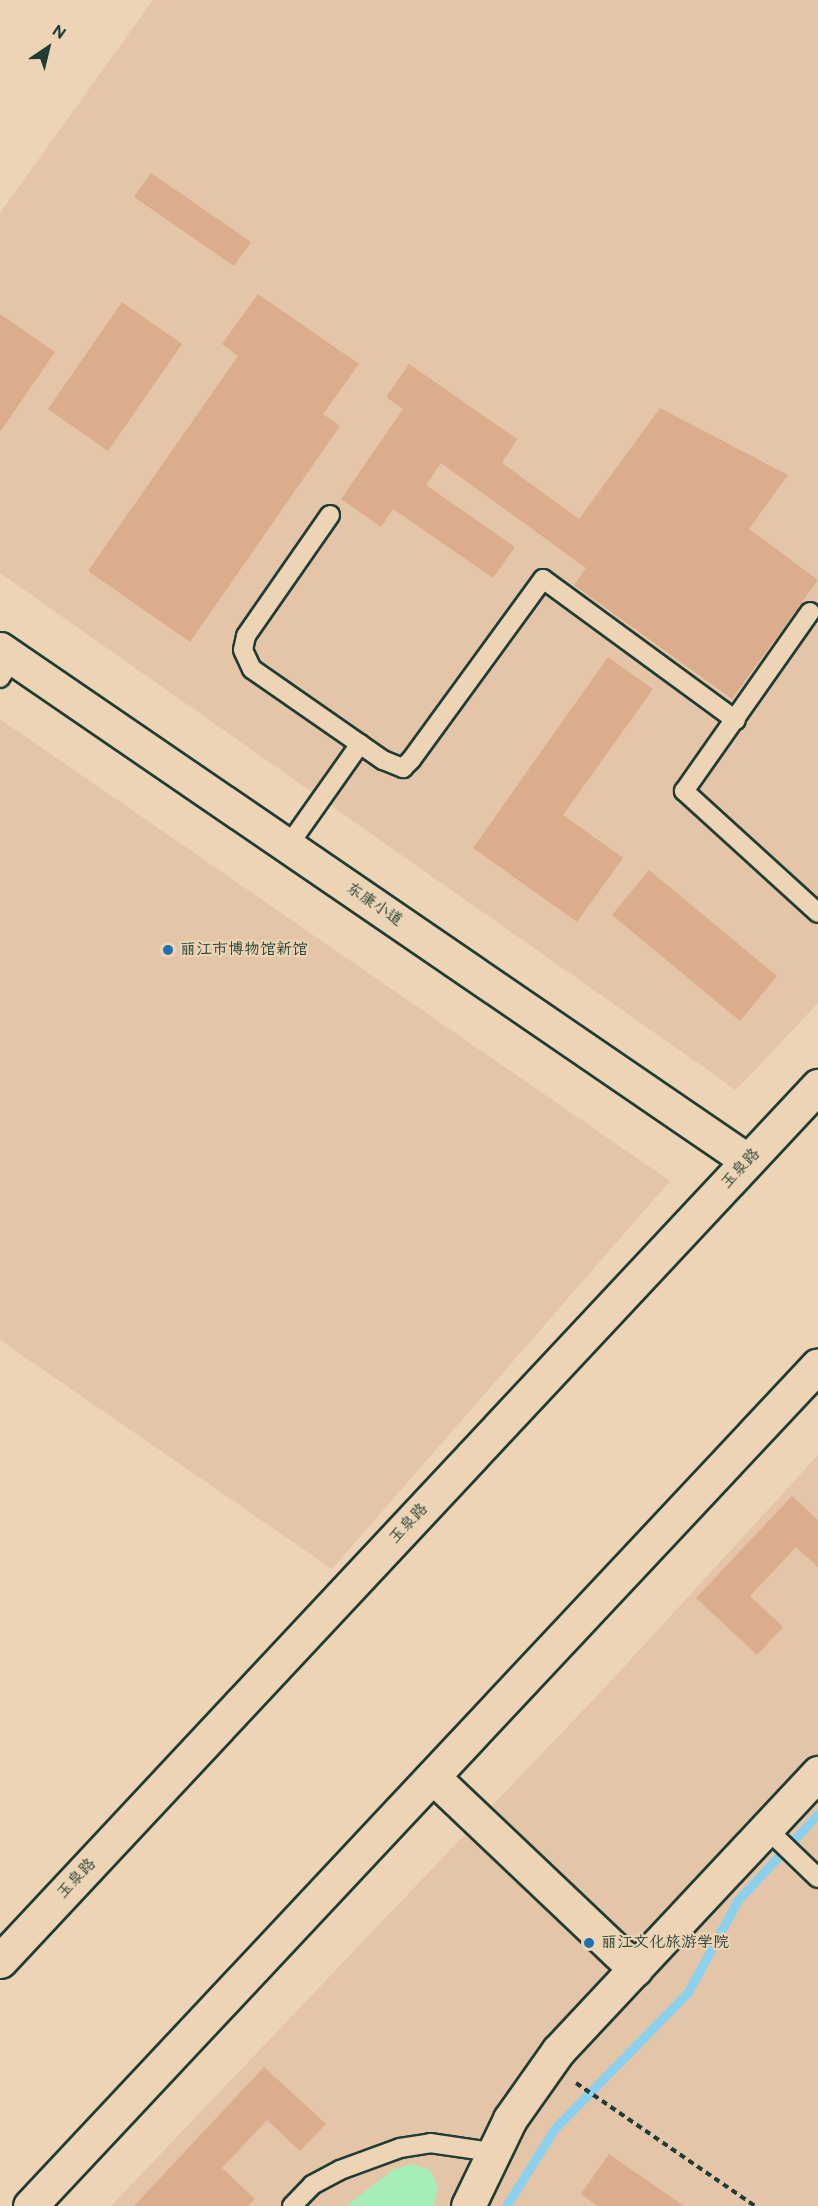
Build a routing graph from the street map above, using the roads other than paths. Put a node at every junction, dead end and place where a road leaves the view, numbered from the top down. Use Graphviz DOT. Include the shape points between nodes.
graph roads {
  1 [pos="330,515"];
  2 [pos="810,612"];
  3 [pos="4,662"];
  4 [pos="736,720"];
  5 [pos="360,744"];
  6 [pos="288,846"];
  7 [pos="818,913"];
  8 [pos="818,1086"];
  9 [pos="748,1161"];
  10 [pos="818,1365"];
  11 [pos="818,1773"];
  12 [pos="433,1778"];
  13 [pos="766,1828"];
  14 [pos="818,1878"];
  15 [pos="0,1961"];
  16 [pos="635,1969"];
  17 [pos="492,2152"];
  18 [pos="30,2206"];
  19 [pos="292,2206"];
  20 [pos="468,2206"];
  1 -- 5 [label="lane" via="246,636 243,650 252,669"];
  2 -- 4 [label="lane"];
  3 -- 6 [label="main road, 东康小道"];
  4 -- 5 [label="lane" via="543,579 403,768"];
  4 -- 7 [label="lane" via="684,790"];
  5 -- 6 [label="lane"];
  6 -- 9 [label="main road, 东康小道"];
  8 -- 9 [label="main road, 玉泉路"];
  9 -- 15 [label="main road, 玉泉路"];
  10 -- 12 [label="main road"];
  11 -- 13 [label="main road"];
  12 -- 16 [label="main road"];
  12 -- 18 [label="main road"];
  13 -- 14 [label="lane"];
  13 -- 16 [label="main road"];
  16 -- 17 [label="main road" via="558,2051"];
  17 -- 19 [label="lane" via="430,2143 400,2148 312,2185"];
  17 -- 20 [label="main road"];
}
